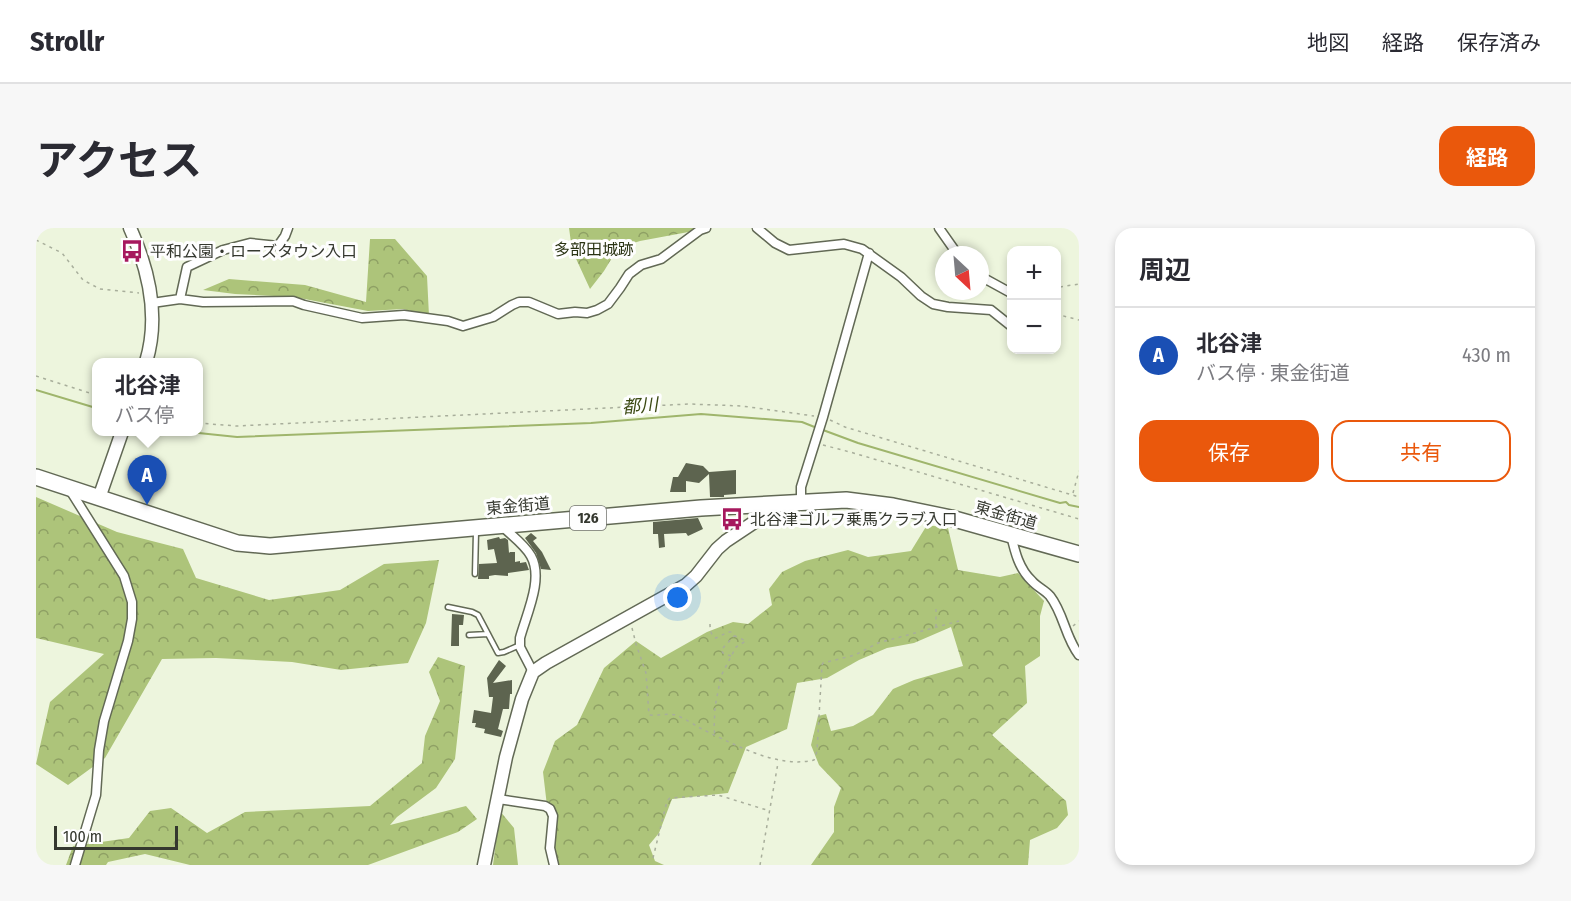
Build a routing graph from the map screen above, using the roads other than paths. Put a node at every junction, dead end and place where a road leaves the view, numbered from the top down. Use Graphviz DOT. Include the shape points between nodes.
graph roads {
  1 [pos="130,228"];
  2 [pos="288,228"];
  3 [pos="706,228"];
  4 [pos="758,228"];
  5 [pos="939,228"];
  6 [pos="952,246"];
  7 [pos="869,253"];
  8 [pos="989,281"];
  9 [pos="1007,291"];
  10 [pos="180,299"];
  11 [pos="152,303"];
  12 [pos="1007,323"];
  13 [pos="147,358"];
  14 [pos="121,436"];
  15 [pos="36,477"];
  16 [pos="70,489"];
  17 [pos="99,498"];
  18 [pos="801,501"];
  19 [pos="774,503"];
  20 [pos="502,525"];
  21 [pos="476,528"];
  22 [pos="1011,535"];
  23 [pos="1079,554"];
  24 [pos="475,574"];
  25 [pos="448,607"];
  26 [pos="488,634"];
  27 [pos="469,635"];
  28 [pos="520,644"];
  29 [pos="1079,655"];
  30 [pos="533,672"];
  31 [pos="498,798"];
  32 [pos="75,865"];
  33 [pos="484,865"];
  34 [pos="554,865"];
  1 -- 11 [label="street" via="144,263"];
  2 -- 10 [label="street" via="278,246 250,243 223,250 187,267"];
  3 -- 10 [label="street" via="661,259 629,274 608,304 587,313 558,314 519,302 463,326 404,315 362,318 293,301"];
  4 -- 7 [label="street" via="789,250 844,244"];
  5 -- 6 [label="street"];
  7 -- 12 [label="street" via="933,304 991,310"];
  7 -- 18 [label="street" via="801,487"];
  8 -- 9 [label="street"];
  10 -- 11 [label="street"];
  11 -- 13 [label="street"];
  14 -- 17 [label="street"];
  15 -- 16 [label="highway, 東金街道 / 126"];
  16 -- 17 [label="highway, 東金街道 / 126"];
  16 -- 32 [label="street" via="124,576 132,602 128,641 104,721 96,795"];
  17 -- 21 [label="highway, 東金街道 / 126" via="255,546"];
  18 -- 19 [label="highway, 東金街道 / 126"];
  18 -- 22 [label="highway, 東金街道 / 126" via="877,504 951,518"];
  19 -- 20 [label="highway, 東金街道 / 126"];
  19 -- 30 [label="street" via="717,549 686,585"];
  20 -- 21 [label="highway, 東金街道 / 126"];
  20 -- 28 [label="street" via="532,557 535,568 536,583"];
  21 -- 24 [label="lane"];
  22 -- 23 [label="highway, 東金街道 / 126"];
  22 -- 29 [label="street" via="1023,572 1050,596"];
  25 -- 26 [label="lane" via="478,615"];
  26 -- 27 [label="lane"];
  26 -- 28 [label="lane" via="498,653"];
  28 -- 30 [label="street"];
  30 -- 31 [label="street" via="522,699"];
  31 -- 33 [label="street"];
  31 -- 34 [label="street" via="550,808"];
}
